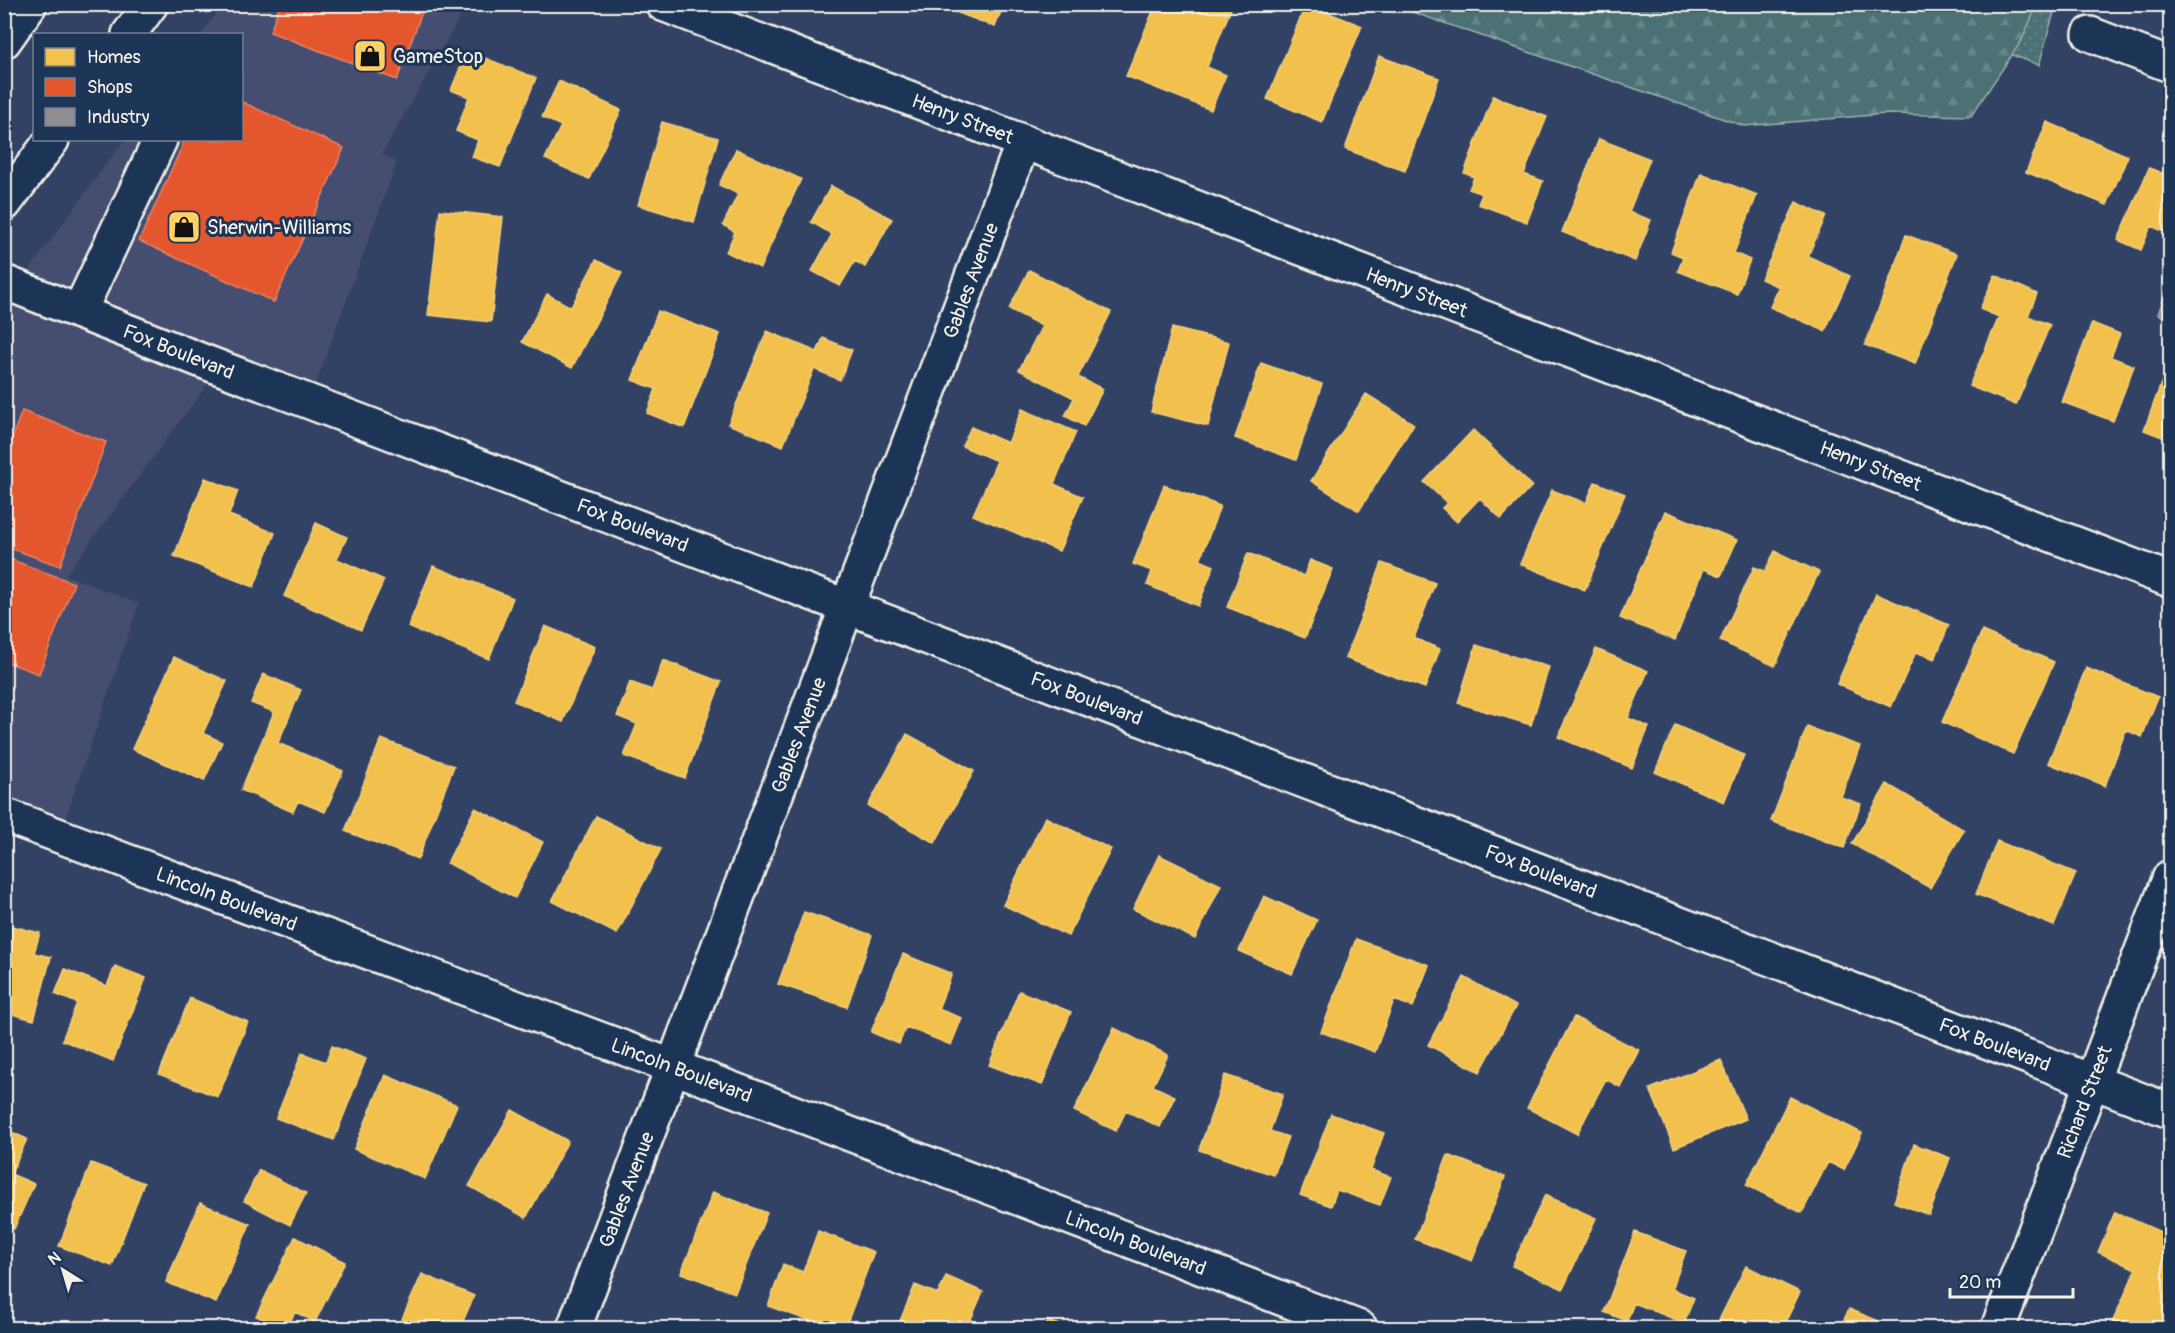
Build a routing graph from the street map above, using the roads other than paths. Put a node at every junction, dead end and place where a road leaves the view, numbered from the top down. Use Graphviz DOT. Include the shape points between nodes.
graph roads {
  1 [pos="30,4"];
  2 [pos="151,4"];
  3 [pos="663,4"];
  4 [pos="130,33"];
  5 [pos="2090,34"];
  6 [pos="4,41"];
  7 [pos="2170,65"];
  8 [pos="51,141"];
  9 [pos="160,141"];
  10 [pos="1023,142"];
  11 [pos="4,204"];
  12 [pos="4,282"];
  13 [pos="80,312"];
  14 [pos="2170,580"];
  15 [pos="847,607"];
  16 [pos="4,815"];
  17 [pos="2170,877"];
  18 [pos="674,1067"];
  19 [pos="2092,1081"];
  20 [pos="2170,1111"];
  21 [pos="574,1329"];
  22 [pos="1360,1329"];
  23 [pos="1998,1329"];
  1 -- 6 [label="main road"];
  2 -- 4 [label="main road"];
  3 -- 10 [label="main road, Henry Street"];
  5 -- 7 [label="main road"];
  8 -- 11 [label="main road"];
  9 -- 13 [label="main road"];
  10 -- 14 [label="main road, Henry Street"];
  10 -- 15 [label="main road, Gables Avenue"];
  12 -- 13 [label="main road, Fox Boulevard"];
  13 -- 15 [label="main road, Fox Boulevard"];
  15 -- 18 [label="main road, Gables Avenue"];
  15 -- 19 [label="main road, Fox Boulevard"];
  16 -- 18 [label="main road, Lincoln Boulevard"];
  17 -- 19 [label="main road, Richard Street"];
  18 -- 21 [label="main road, Gables Avenue"];
  18 -- 22 [label="main road, Lincoln Boulevard"];
  19 -- 20 [label="main road, Fox Boulevard"];
  19 -- 23 [label="main road, Richard Street"];
}
